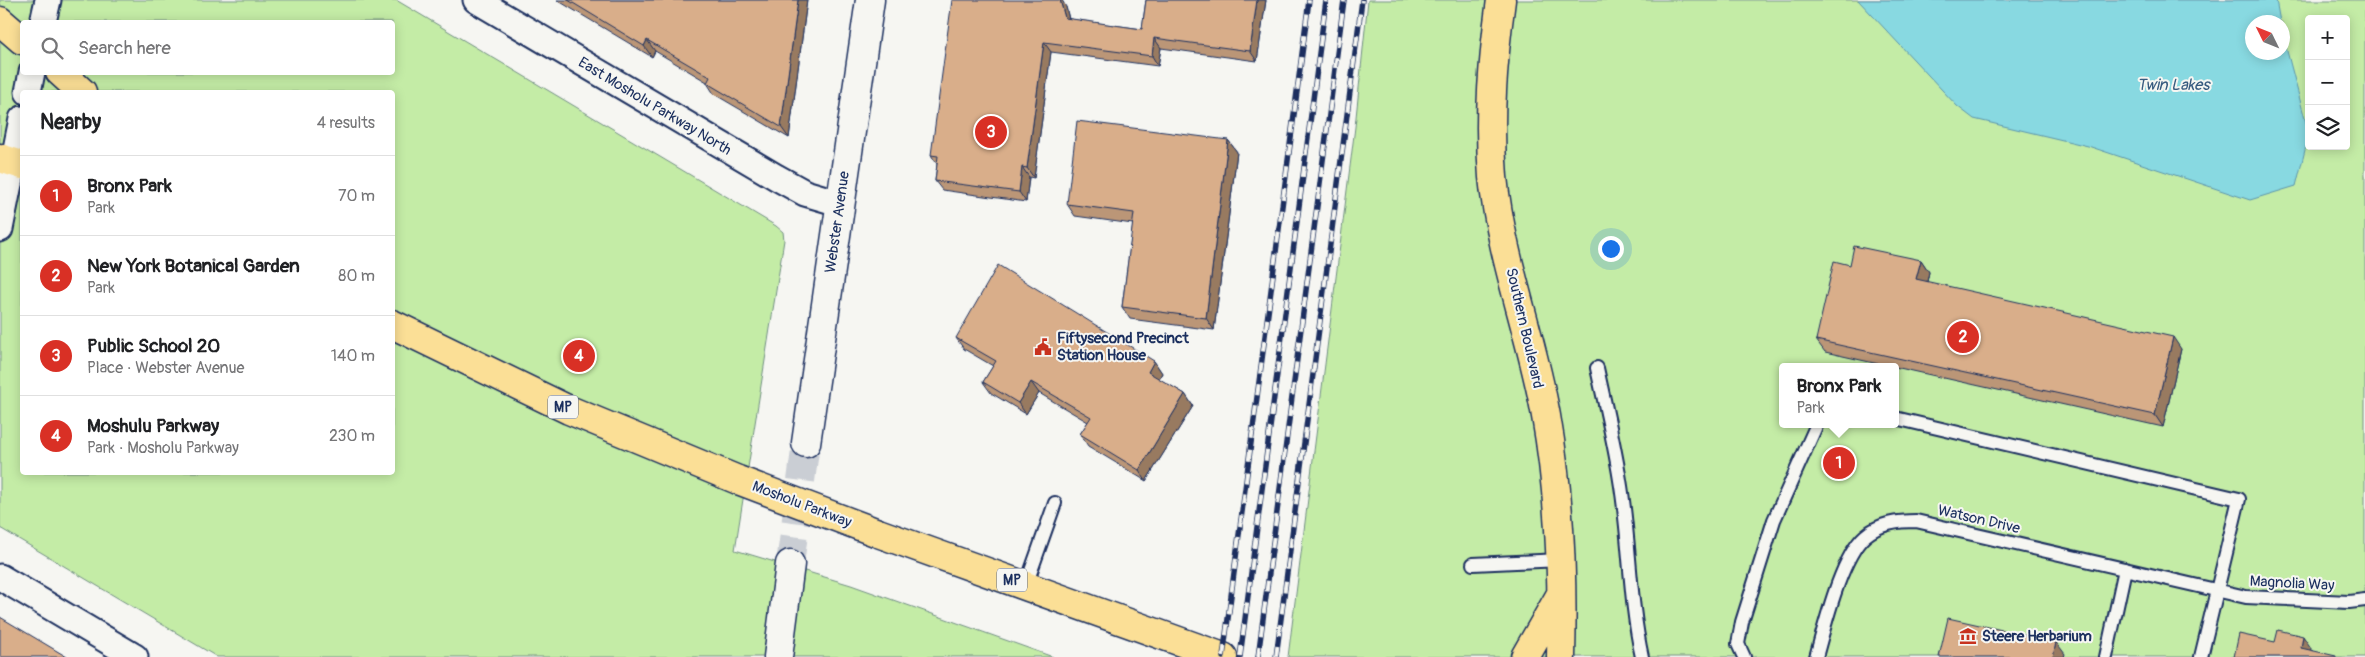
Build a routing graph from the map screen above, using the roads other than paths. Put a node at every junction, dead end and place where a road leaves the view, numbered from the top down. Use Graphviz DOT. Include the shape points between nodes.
graph roads {
  1 [pos="48,0"];
  2 [pos="476,0"];
  3 [pos="870,0"];
  4 [pos="1500,0"];
  5 [pos="43,20"];
  6 [pos="0,21"];
  7 [pos="20,38"];
  8 [pos="31,75"];
  9 [pos="63,75"];
  10 [pos="28,90"];
  11 [pos="80,90"];
  12 [pos="20,128"];
  13 [pos="12,162"];
  14 [pos="839,203"];
  15 [pos="0,229"];
  16 [pos="395,325"];
  17 [pos="1597,368"];
  18 [pos="1899,419"];
  19 [pos="1816,428"];
  20 [pos="806,443"];
  21 [pos="1055,503"];
  22 [pos="1562,560"];
  23 [pos="790,564"];
  24 [pos="1473,564"];
  25 [pos="2125,569"];
  26 [pos="0,577"];
  27 [pos="1026,585"];
  28 [pos="1563,590"];
  29 [pos="2216,590"];
  30 [pos="2365,600"];
  31 [pos="135,657"];
  32 [pos="778,657"];
  33 [pos="1223,657"];
  34 [pos="1525,657"];
  35 [pos="1561,657"];
  36 [pos="1642,657"];
  37 [pos="1744,657"];
  38 [pos="1816,657"];
  39 [pos="2106,657"];
  40 [pos="2202,657"];
  1 -- 5 [label="street"];
  2 -- 14 [label="street, East Mosholu Parkway North" via="806,194"];
  3 -- 14 [label="main road, Webster Avenue"];
  4 -- 22 [label="main road, Southern Boulevard" via="1492,82 1494,177 1501,224 1546,416"];
  6 -- 7 [label="main road"];
  8 -- 10 [label="street"];
  9 -- 11 [label="main road"];
  12 -- 13 [label="street"];
  13 -- 15 [label="street"];
  14 -- 20 [label="main road, Webster Avenue"];
  16 -- 27 [label="main road, Mosholu Parkway / MP, bridge" via="569,410 738,480"];
  17 -- 36 [label="lane" via="1620,480"];
  18 -- 29 [label="lane" via="2239,498"];
  19 -- 37 [label="lane" via="1774,520 1745,612 1738,644"];
  21 -- 27 [label="lane"];
  22 -- 24 [label="lane"];
  22 -- 28 [label="main road, Southern Boulevard"];
  23 -- 32 [label="main road"];
  25 -- 29 [label="lane, Watson Drive"];
  25 -- 38 [label="lane, Watson Drive" via="1916,521 1890,522 1866,535 1856,546 1844,570"];
  25 -- 39 [label="lane"];
  26 -- 31 [label="street"];
  27 -- 33 [label="main road, Mosholu Parkway / MP"];
  28 -- 34 [label="main road"];
  28 -- 35 [label="main road, Southern Boulevard"];
  29 -- 30 [label="lane, Magnolia Way" via="2246,597 2293,601"];
  29 -- 40 [label="lane"];
}
